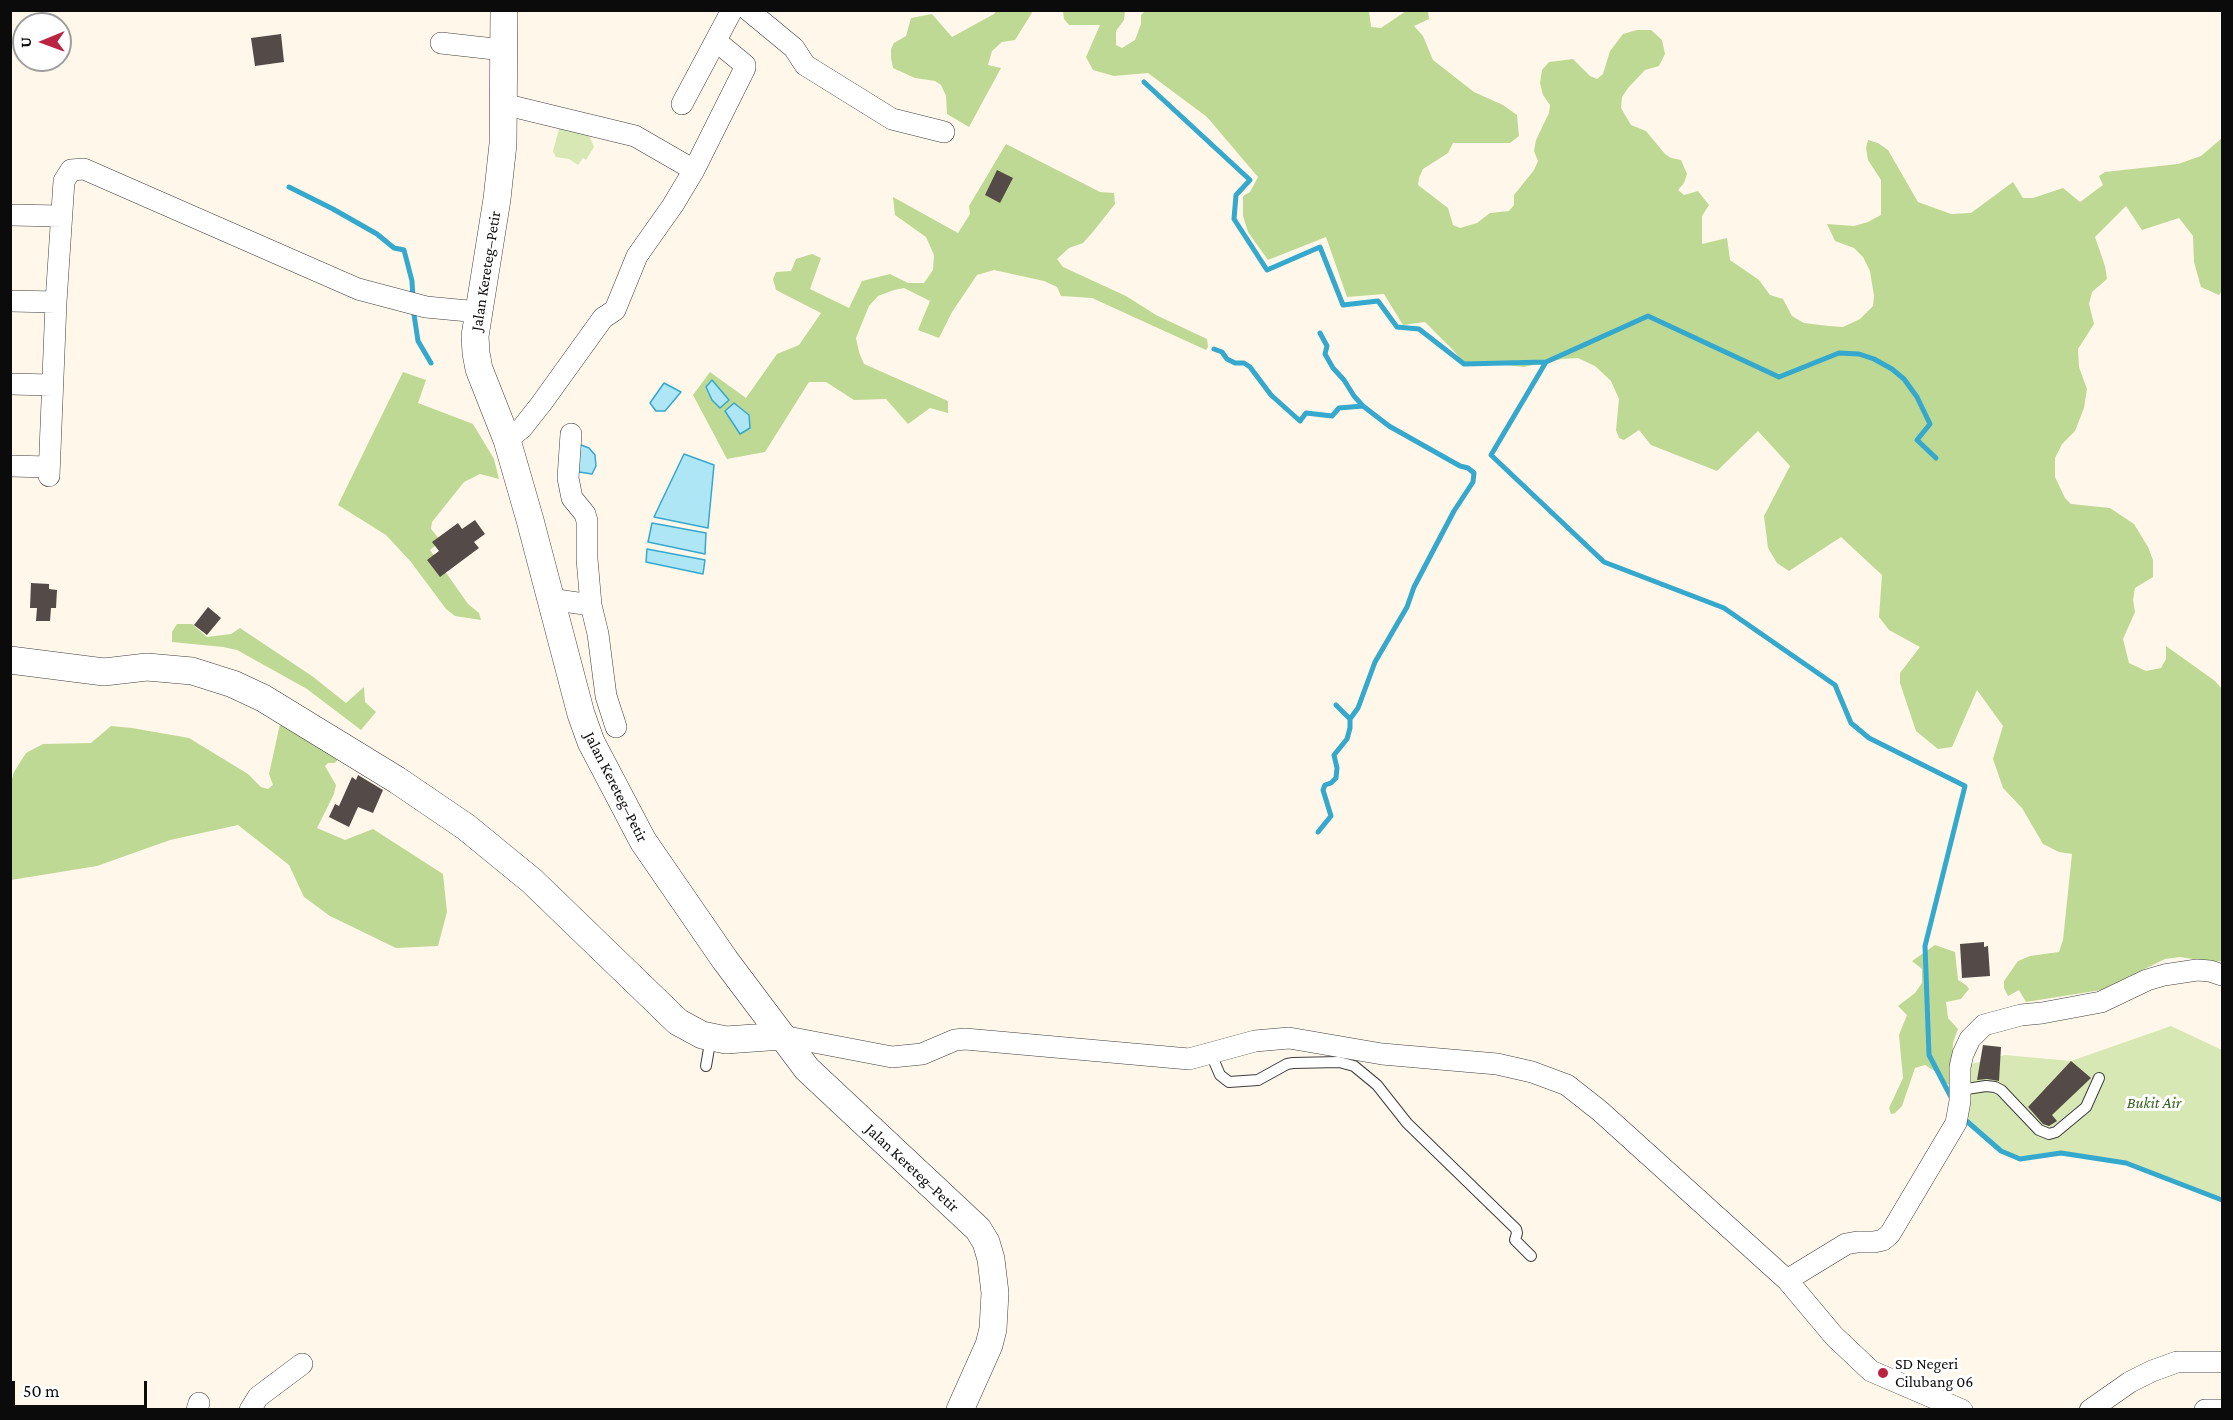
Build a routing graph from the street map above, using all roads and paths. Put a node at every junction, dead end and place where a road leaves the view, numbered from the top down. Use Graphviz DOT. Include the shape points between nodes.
graph roads {
  1 [pos="504,10"];
  2 [pos="732,10"];
  3 [pos="748,10"];
  4 [pos="716,41"];
  5 [pos="441,43"];
  6 [pos="503,50"];
  7 [pos="503,104"];
  8 [pos="682,104"];
  9 [pos="944,132"];
  10 [pos="694,170"];
  11 [pos="10,215"];
  12 [pos="61,216"];
  13 [pos="10,302"];
  14 [pos="56,302"];
  15 [pos="479,312"];
  16 [pos="10,384"];
  17 [pos="52,385"];
  18 [pos="571,434"];
  19 [pos="507,440"];
  20 [pos="10,466"];
  21 [pos="550,598"];
  22 [pos="591,605"];
  23 [pos="10,660"];
  24 [pos="616,727"];
  25 [pos="2223,975"];
  26 [pos="711,1036"];
  27 [pos="782,1036"];
  28 [pos="1211,1054"];
  29 [pos="706,1066"];
  30 [pos="2099,1078"];
  31 [pos="1959,1102"];
  32 [pos="1531,1256"];
  33 [pos="1788,1280"];
  34 [pos="2223,1362"];
  35 [pos="302,1364"];
  36 [pos="250,1410"];
  37 [pos="960,1410"];
  38 [pos="1962,1410"];
  39 [pos="2090,1410"];
  40 [pos="2205,1410"];
  41 [pos="2221,1410"];
  1 -- 6 [label="street, Jalan Kereteg–Petir"];
  2 -- 4 [label="street"];
  3 -- 9 [label="street" via="794,48 805,65 892,119"];
  4 -- 8 [label="street"];
  4 -- 10 [label="street" via="746,68"];
  5 -- 6 [label="street"];
  6 -- 7 [label="street, Jalan Kereteg–Petir"];
  7 -- 10 [label="street" via="635,136"];
  7 -- 15 [label="street, Jalan Kereteg–Petir" via="501,167"];
  10 -- 19 [label="street" via="637,256 615,310 603,318 522,428"];
  11 -- 12 [label="street"];
  12 -- 14 [label="street"];
  12 -- 15 [label="street" via="66,174 84,169 358,289 426,307"];
  13 -- 14 [label="street"];
  14 -- 17 [label="street"];
  15 -- 19 [label="street, Jalan Kereteg–Petir" via="477,360"];
  16 -- 17 [label="street"];
  17 -- 20 [label="street" via="49,471"];
  18 -- 22 [label="street" via="568,478 572,498 587,521"];
  19 -- 21 [label="street, Jalan Kereteg–Petir"];
  21 -- 22 [label="street"];
  21 -- 27 [label="street, Jalan Kereteg–Petir" via="581,714 620,800 642,841"];
  22 -- 24 [label="street" via="606,696"];
  23 -- 26 [label="street" via="104,672 147,667 192,671 263,698 466,827 531,881 678,1022"];
  25 -- 31 [label="street" via="2197,970 2164,975 2101,1002 1984,1025 1970,1039 1963,1054"];
  26 -- 27 [label="street" via="726,1040"];
  26 -- 29 [label="lane"];
  27 -- 28 [label="street" via="892,1057 922,1054 965,1039 1175,1059"];
  27 -- 37 [label="street, Jalan Kereteg–Petir" via="818,1081 978,1229 986,1242 995,1293 993,1329"];
  28 -- 32 [label="lane" via="1220,1075 1229,1082 1258,1080 1293,1063 1339,1062 1354,1066 1516,1229 1515,1240"];
  28 -- 33 [label="street" via="1255,1041 1289,1038 1382,1054 1497,1064 1567,1085"];
  30 -- 31 [label="lane" via="2086,1107 2049,1134 2039,1130 1995,1087 1986,1086"];
  31 -- 33 [label="street" via="1956,1123 1890,1234 1883,1240 1846,1244"];
  33 -- 38 [label="street" via="1834,1336 1870,1371"];
  34 -- 39 [label="street" via="2177,1362 2152,1371"];
  35 -- 36 [label="street" via="258,1397"];
  40 -- 41 [label="street"];
}
